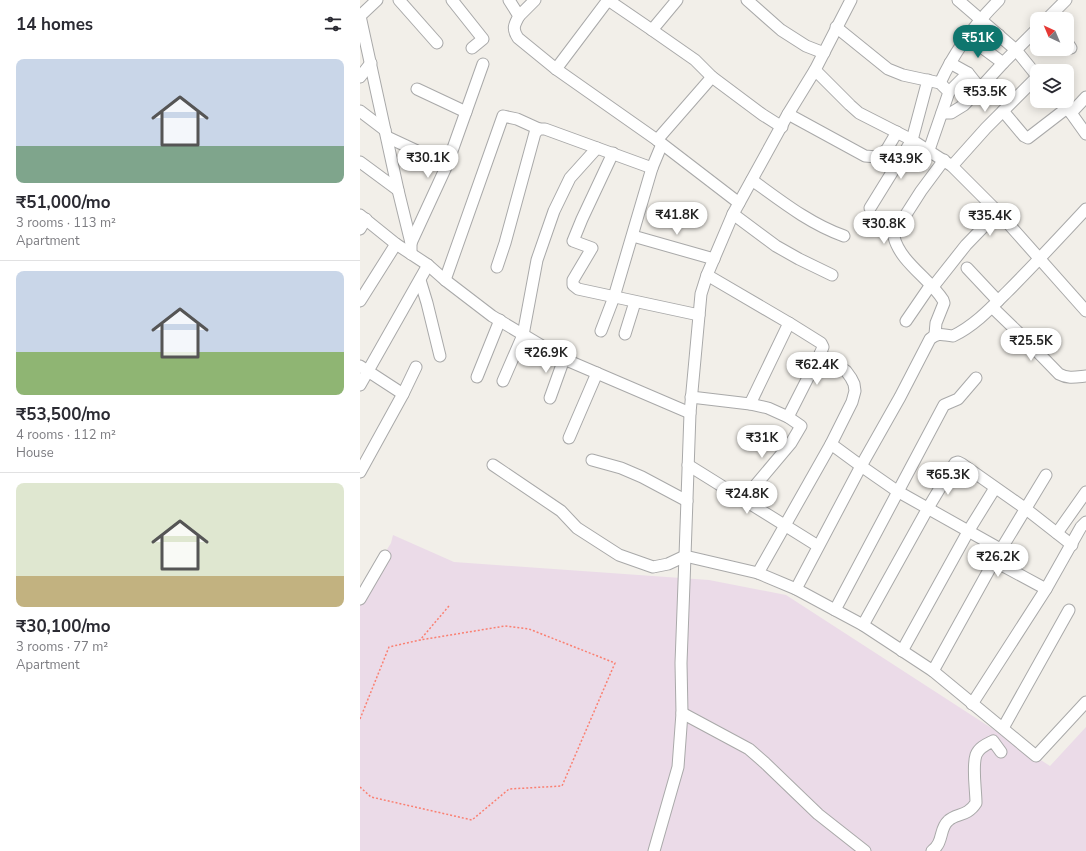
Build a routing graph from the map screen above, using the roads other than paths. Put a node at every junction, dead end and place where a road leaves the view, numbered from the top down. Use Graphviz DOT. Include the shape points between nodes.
graph roads {
  1 [pos="377,0"];
  2 [pos="399,0"];
  3 [pos="452,0"];
  4 [pos="510,0"];
  5 [pos="535,0"];
  6 [pos="608,0"];
  7 [pos="677,0"];
  8 [pos="747,0"];
  9 [pos="851,0"];
  10 [pos="958,0"];
  11 [pos="999,0"];
  12 [pos="1066,0"];
  13 [pos="624,4"];
  14 [pos="1054,12"];
  15 [pos="360,16"];
  16 [pos="519,16"];
  17 [pos="981,18"];
  18 [pos="836,27"];
  19 [pos="652,30"];
  20 [pos="999,35"];
  21 [pos="1030,36"];
  22 [pos="968,37"];
  23 [pos="437,42"];
  24 [pos="472,48"];
  25 [pos="986,50"];
  26 [pos="1016,50"];
  27 [pos="824,53"];
  28 [pos="371,63"];
  29 [pos="950,63"];
  30 [pos="1003,63"];
  31 [pos="483,64"];
  32 [pos="1030,67"];
  33 [pos="556,69"];
  34 [pos="815,70"];
  35 [pos="968,73"];
  36 [pos="360,77"];
  37 [pos="712,77"];
  38 [pos="928,80"];
  39 [pos="940,83"];
  40 [pos="1030,83"];
  41 [pos="980,88"];
  42 [pos="417,89"];
  43 [pos="948,92"];
  44 [pos="1086,96"];
  45 [pos="1074,103"];
  46 [pos="1066,108"];
  47 [pos="360,111"];
  48 [pos="1003,111"];
  49 [pos="466,112"];
  50 [pos="942,113"];
  51 [pos="788,114"];
  52 [pos="782,127"];
  53 [pos="539,128"];
  54 [pos="897,132"];
  55 [pos="386,134"];
  56 [pos="1086,134"];
  57 [pos="912,140"];
  58 [pos="659,142"];
  59 [pos="598,148"];
  60 [pos="928,150"];
  61 [pos="613,153"];
  62 [pos="360,162"];
  63 [pos="948,163"];
  64 [pos="447,165"];
  65 [pos="652,168"];
  66 [pos="752,180"];
  67 [pos="398,190"];
  68 [pos="739,204"];
  69 [pos="870,208"];
  70 [pos="1086,209"];
  71 [pos="998,212"];
  72 [pos="733,214"];
  73 [pos="362,221"];
  74 [pos="633,236"];
  75 [pos="844,236"];
  76 [pos="396,244"];
  77 [pos="411,248"];
  78 [pos="714,258"];
  79 [pos="1040,259"];
  80 [pos="428,266"];
  81 [pos="497,267"];
  82 [pos="967,268"];
  83 [pos="832,275"];
  84 [pos="707,276"];
  85 [pos="420,280"];
  86 [pos="445,280"];
  87 [pos="931,287"];
  88 [pos="614,297"];
  89 [pos="360,301"];
  90 [pos="635,302"];
  91 [pos="995,304"];
  92 [pos="1086,311"];
  93 [pos="699,315"];
  94 [pos="500,320"];
  95 [pos="906,321"];
  96 [pos="789,323"];
  97 [pos="601,331"];
  98 [pos="523,334"];
  99 [pos="625,334"];
  100 [pos="935,334"];
  101 [pos="820,354"];
  102 [pos="440,356"];
  103 [pos="564,359"];
  104 [pos="416,366"];
  105 [pos="364,369"];
  106 [pos="597,373"];
  107 [pos="1086,376"];
  108 [pos="477,377"];
  109 [pos="976,378"];
  110 [pos="503,381"];
  111 [pos="360,385"];
  112 [pos="403,394"];
  113 [pos="691,397"];
  114 [pos="550,398"];
  115 [pos="750,404"];
  116 [pos="690,413"];
  117 [pos="788,417"];
  118 [pos="569,438"];
  119 [pos="831,444"];
  120 [pos="592,460"];
  121 [pos="493,465"];
  122 [pos="688,465"];
  123 [pos="861,466"];
  124 [pos="360,472"];
  125 [pos="1046,475"];
  126 [pos="995,488"];
  127 [pos="897,490"];
  128 [pos="1086,492"];
  129 [pos="744,500"];
  130 [pos="687,501"];
  131 [pos="928,508"];
  132 [pos="1026,509"];
  133 [pos="1086,522"];
  134 [pos="785,525"];
  135 [pos="969,530"];
  136 [pos="1057,533"];
  137 [pos="1072,544"];
  138 [pos="818,546"];
  139 [pos="1002,550"];
  140 [pos="385,556"];
  141 [pos="686,556"];
  142 [pos="994,561"];
  143 [pos="758,573"];
  144 [pos="796,589"];
  145 [pos="1046,589"];
  146 [pos="360,599"];
  147 [pos="835,610"];
  148 [pos="1069,610"];
  149 [pos="863,625"];
  150 [pos="902,651"];
  151 [pos="933,671"];
  152 [pos="1086,702"];
  153 [pos="972,704"];
  154 [pos="682,713"];
  155 [pos="1003,728"];
  156 [pos="1002,752"];
  157 [pos="654,851"];
  158 [pos="865,851"];
  159 [pos="932,851"];
  1 -- 15 [label="street"];
  2 -- 23 [label="street"];
  3 -- 24 [label="street" via="483,39"];
  4 -- 16 [label="street"];
  5 -- 16 [label="street"];
  6 -- 13 [label="street"];
  6 -- 33 [label="street"];
  7 -- 19 [label="street"];
  8 -- 27 [label="street" via="781,30 806,46"];
  9 -- 18 [label="street"];
  10 -- 17 [label="street"];
  11 -- 17 [label="street"];
  12 -- 14 [label="street"];
  13 -- 19 [label="street"];
  15 -- 28 [label="street"];
  16 -- 33 [label="street" via="514,24 518,38"];
  17 -- 20 [label="street"];
  17 -- 22 [label="street"];
  18 -- 27 [label="street"];
  18 -- 38 [label="street" via="888,69"];
  19 -- 37 [label="street" via="695,60"];
  20 -- 25 [label="street"];
  20 -- 26 [label="street"];
  21 -- 26 [label="street"];
  22 -- 25 [label="street"];
  22 -- 29 [label="street"];
  25 -- 30 [label="street"];
  26 -- 30 [label="street"];
  26 -- 32 [label="street"];
  27 -- 34 [label="street"];
  28 -- 36 [label="street"];
  28 -- 55 [label="street"];
  29 -- 35 [label="street"];
  29 -- 39 [label="street"];
  30 -- 41 [label="street"];
  31 -- 49 [label="street"];
  33 -- 58 [label="street"];
  34 -- 51 [label="street"];
  34 -- 54 [label="street" via="859,113"];
  35 -- 41 [label="street"];
  35 -- 43 [label="street"];
  37 -- 52 [label="street"];
  37 -- 58 [label="street"];
  38 -- 39 [label="street"];
  38 -- 57 [label="street"];
  39 -- 43 [label="street"];
  40 -- 48 [label="street"];
  41 -- 50 [label="street" via="951,113"];
  42 -- 49 [label="street"];
  43 -- 50 [label="street"];
  44 -- 45 [label="street"];
  46 -- 48 [label="street" via="1028,138"];
  46 -- 56 [label="street"];
  47 -- 55 [label="street"];
  48 -- 63 [label="street"];
  49 -- 64 [label="street"];
  50 -- 60 [label="street"];
  51 -- 52 [label="street"];
  51 -- 54 [label="street" via="865,156 877,156"];
  52 -- 66 [label="street"];
  53 -- 59 [label="street"];
  53 -- 81 [label="street" via="535,133"];
  53 -- 86 [label="street" via="503,116"];
  54 -- 57 [label="street"];
  55 -- 64 [label="street"];
  55 -- 67 [label="street"];
  57 -- 60 [label="street"];
  57 -- 69 [label="street"];
  58 -- 65 [label="street"];
  58 -- 68 [label="street"];
  59 -- 61 [label="street"];
  59 -- 98 [label="street" via="570,178 554,211 537,260"];
  60 -- 63 [label="street"];
  61 -- 65 [label="street"];
  61 -- 88 [label="street" via="573,241 592,248 573,280 573,285 578,289"];
  62 -- 67 [label="street"];
  63 -- 71 [label="street"];
  63 -- 87 [label="street" via="921,191 894,237 908,262"];
  64 -- 77 [label="street"];
  65 -- 74 [label="street"];
  66 -- 68 [label="street"];
  66 -- 75 [label="street" via="819,226"];
  67 -- 77 [label="street"];
  68 -- 72 [label="street"];
  70 -- 79 [label="street"];
  71 -- 79 [label="street"];
  71 -- 87 [label="street"];
  72 -- 78 [label="street"];
  72 -- 83 [label="street" via="776,246"];
  73 -- 76 [label="street"];
  74 -- 78 [label="street"];
  74 -- 88 [label="street"];
  76 -- 77 [label="street"];
  76 -- 89 [label="street"];
  77 -- 80 [label="street"];
  78 -- 84 [label="street"];
  79 -- 91 [label="street"];
  79 -- 92 [label="street"];
  80 -- 85 [label="street"];
  80 -- 86 [label="street"];
  82 -- 91 [label="street"];
  84 -- 93 [label="street" via="701,294"];
  84 -- 96 [label="street"];
  85 -- 102 [label="street"];
  85 -- 105 [label="street"];
  86 -- 94 [label="street"];
  87 -- 95 [label="street"];
  87 -- 100 [label="street" via="944,303 936,323"];
  88 -- 90 [label="street"];
  88 -- 97 [label="street"];
  90 -- 93 [label="street"];
  90 -- 99 [label="street"];
  91 -- 100 [label="street" via="958,334"];
  91 -- 107 [label="street" via="1059,374 1071,378"];
  93 -- 113 [label="street"];
  94 -- 98 [label="street"];
  94 -- 108 [label="street"];
  96 -- 101 [label="street" via="821,344 823,347"];
  96 -- 115 [label="street"];
  98 -- 103 [label="street"];
  98 -- 110 [label="street"];
  100 -- 123 [label="street" via="925,346"];
  101 -- 117 [label="street"];
  101 -- 119 [label="street" via="846,371 855,391"];
  103 -- 106 [label="street"];
  103 -- 114 [label="street"];
  104 -- 112 [label="street"];
  105 -- 111 [label="street"];
  105 -- 112 [label="street"];
  106 -- 116 [label="street"];
  106 -- 118 [label="street"];
  109 -- 127 [label="street" via="958,399 944,405"];
  112 -- 124 [label="street"];
  113 -- 115 [label="street"];
  113 -- 116 [label="street"];
  115 -- 117 [label="street" via="768,408"];
  116 -- 122 [label="street"];
  117 -- 129 [label="street" via="801,426 791,443"];
  119 -- 123 [label="street"];
  119 -- 134 [label="street"];
  120 -- 130 [label="street" via="642,477"];
  121 -- 141 [label="street" via="562,511 577,528 619,555 653,567"];
  122 -- 129 [label="street"];
  122 -- 130 [label="street"];
  123 -- 127 [label="street"];
  123 -- 138 [label="street"];
  125 -- 132 [label="street"];
  126 -- 131 [label="street" via="958,462 952,466"];
  126 -- 132 [label="street"];
  126 -- 135 [label="street"];
  127 -- 131 [label="street"];
  127 -- 147 [label="street"];
  128 -- 136 [label="street"];
  129 -- 134 [label="street"];
  130 -- 141 [label="street"];
  131 -- 135 [label="street"];
  131 -- 149 [label="street"];
  132 -- 136 [label="street"];
  132 -- 139 [label="street"];
  133 -- 137 [label="street"];
  134 -- 138 [label="street"];
  134 -- 143 [label="street"];
  135 -- 139 [label="street"];
  135 -- 150 [label="street"];
  136 -- 137 [label="street"];
  137 -- 145 [label="street"];
  138 -- 144 [label="street"];
  139 -- 142 [label="street"];
  140 -- 146 [label="street"];
  141 -- 143 [label="street"];
  141 -- 154 [label="street" via="680,663"];
  142 -- 145 [label="street"];
  142 -- 151 [label="street"];
  143 -- 144 [label="street"];
  144 -- 147 [label="street"];
  145 -- 153 [label="street"];
  147 -- 149 [label="street"];
  148 -- 155 [label="street"];
  149 -- 150 [label="street"];
  150 -- 151 [label="street"];
  151 -- 153 [label="street"];
  152 -- 155 [label="street" via="1036,756"];
  153 -- 155 [label="street"];
  154 -- 157 [label="street" via="678,767"];
  154 -- 158 [label="street" via="749,749 818,814"];
  156 -- 159 [label="street" via="993,741 983,746 976,754 976,803 967,813 949,820 944,826 937,848"];
}
